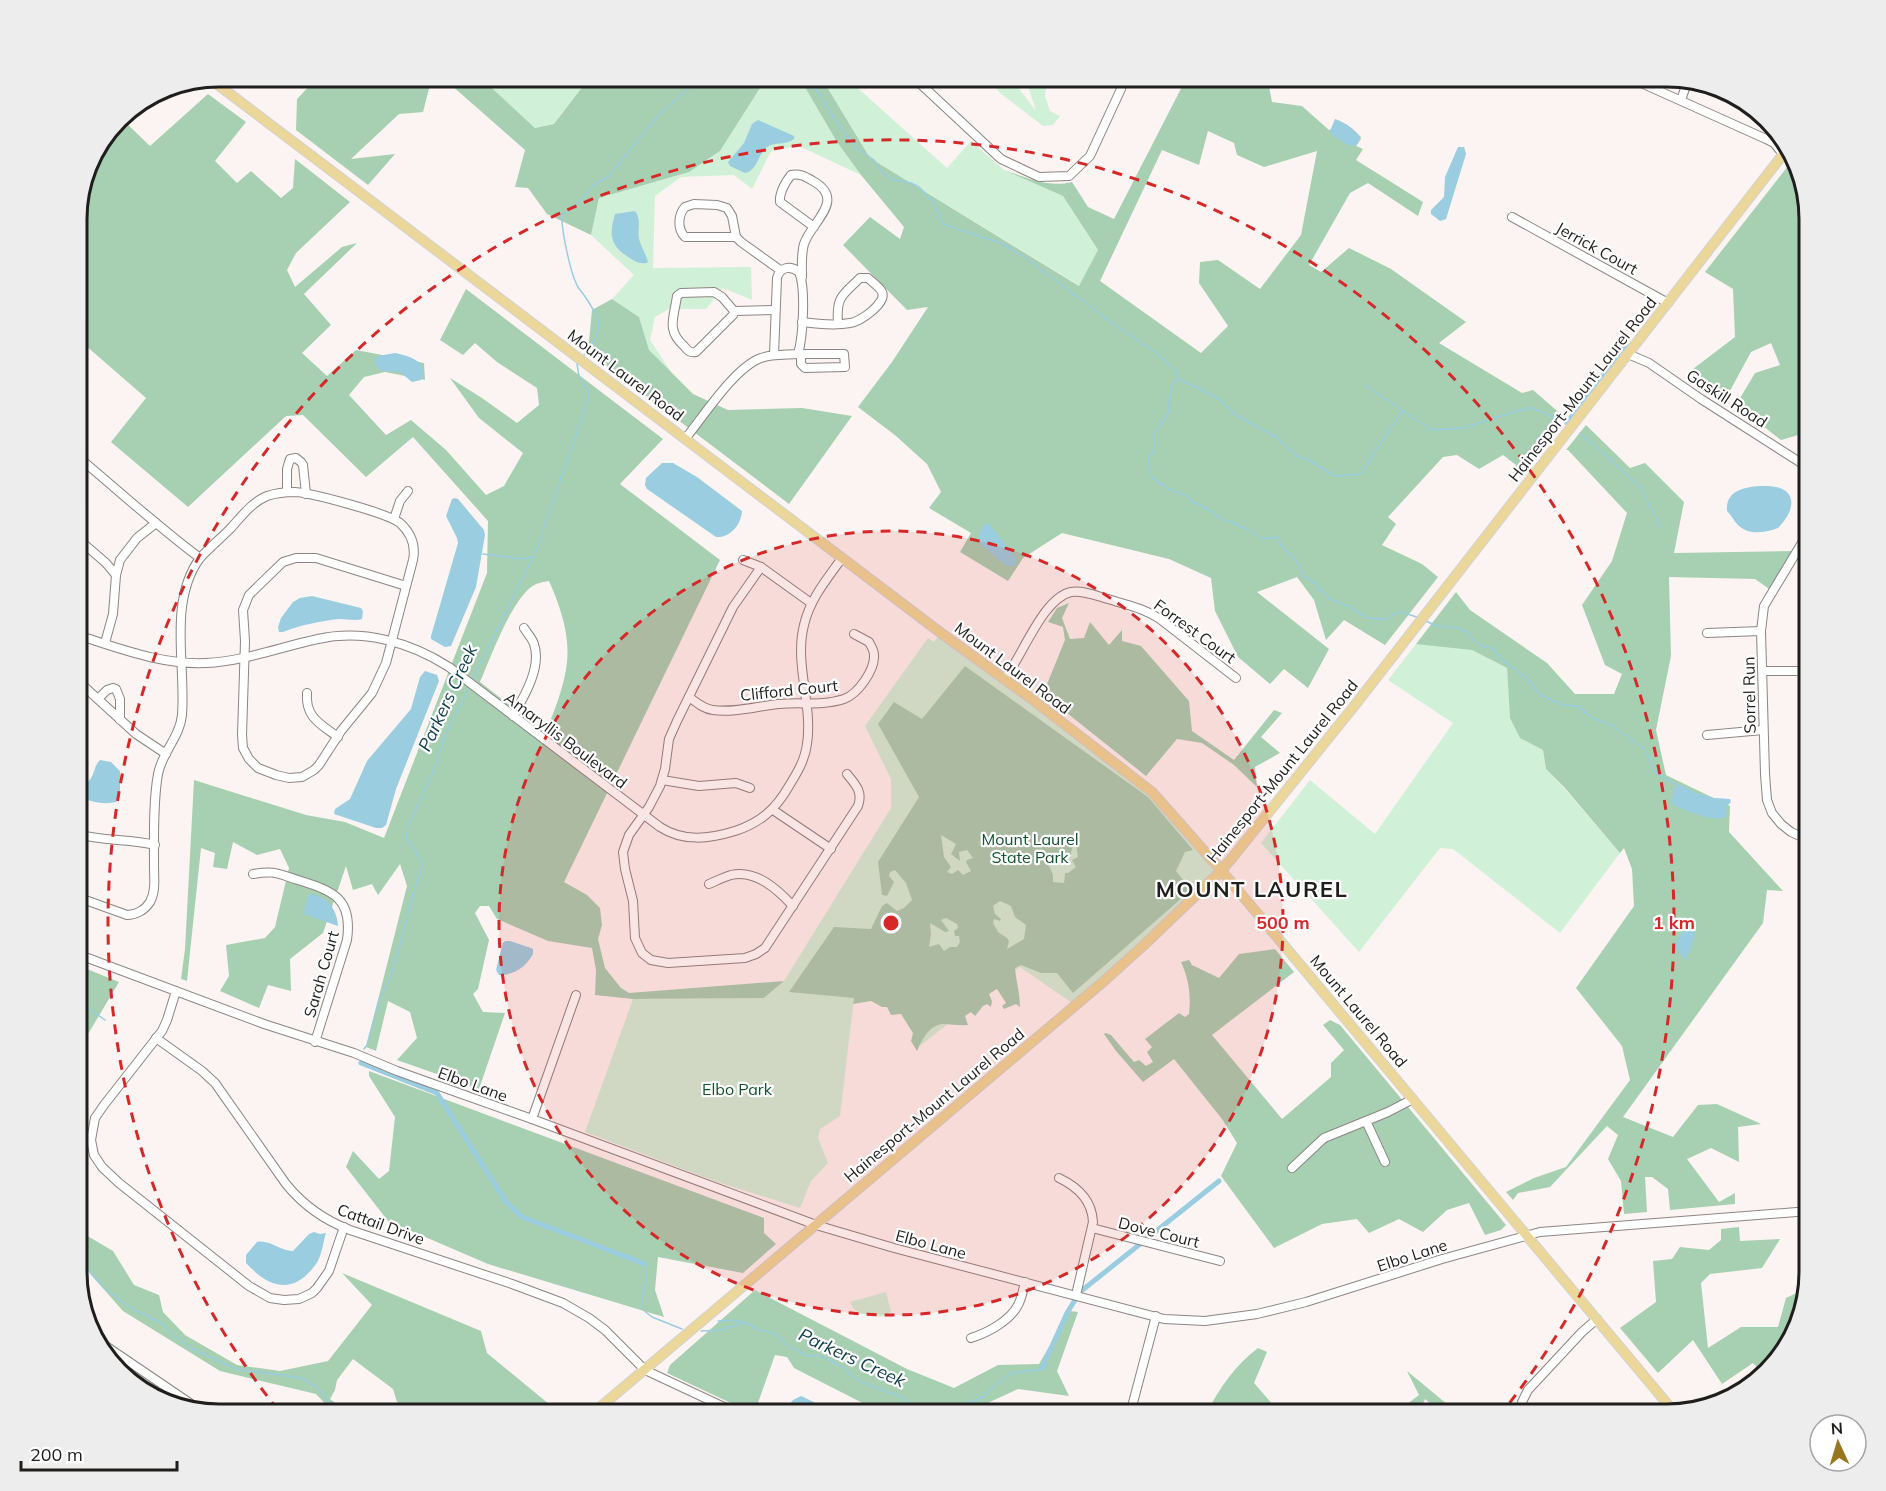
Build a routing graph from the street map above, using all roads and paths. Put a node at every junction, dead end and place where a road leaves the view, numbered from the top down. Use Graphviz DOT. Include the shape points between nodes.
graph roads {
  1 [pos="221,87"];
  2 [pos="925,87"];
  3 [pos="1121,87"];
  4 [pos="1652,87"];
  5 [pos="1685,88"];
  6 [pos="1681,100"];
  7 [pos="1776,145"];
  8 [pos="1782,156"];
  9 [pos="1512,217"];
  10 [pos="814,227"];
  11 [pos="736,237"];
  12 [pos="780,270"];
  13 [pos="802,279"];
  14 [pos="1668,303"];
  15 [pos="775,310"];
  16 [pos="734,311"];
  17 [pos="802,322"];
  18 [pos="838,324"];
  19 [pos="799,354"];
  20 [pos="1628,354"];
  21 [pos="774,355"];
  22 [pos="685,439"];
  23 [pos="1799,462"];
  24 [pos="87,464"];
  25 [pos="287,489"];
  26 [pos="408,491"];
  27 [pos="306,494"];
  28 [pos="394,519"];
  29 [pos="156,523"];
  30 [pos="87,546"];
  31 [pos="1799,554"];
  32 [pos="200,558"];
  33 [pos="842,558"];
  34 [pos="742,560"];
  35 [pos="761,567"];
  36 [pos="116,575"];
  37 [pos="406,586"];
  38 [pos="811,603"];
  39 [pos="524,627"];
  40 [pos="1761,631"];
  41 [pos="1707,633"];
  42 [pos="854,634"];
  43 [pos="87,638"];
  44 [pos="391,641"];
  45 [pos="105,644"];
  46 [pos="243,659"];
  47 [pos="182,662"];
  48 [pos="1763,671"];
  49 [pos="1799,672"];
  50 [pos="1005,678"];
  51 [pos="1236,678"];
  52 [pos="87,689"];
  53 [pos="307,693"];
  54 [pos="689,698"];
  55 [pos="98,699"];
  56 [pos="806,704"];
  57 [pos="513,716"];
  58 [pos="120,720"];
  59 [pos="1763,730"];
  60 [pos="1707,735"];
  61 [pos="338,737"];
  62 [pos="166,754"];
  63 [pos="847,774"];
  64 [pos="662,780"];
  65 [pos="750,788"];
  66 [pos="773,810"];
  67 [pos="642,815"];
  68 [pos="87,836"];
  69 [pos="1799,836"];
  70 [pos="155,844"];
  71 [pos="831,849"];
  72 [pos="1221,870"];
  73 [pos="253,874"];
  74 [pos="709,884"];
  75 [pos="87,901"];
  76 [pos="794,906"];
  77 [pos="87,958"];
  78 [pos="176,991"];
  79 [pos="576,995"];
  80 [pos="156,1038"];
  81 [pos="315,1042"];
  82 [pos="1413,1099"];
  83 [pos="532,1119"];
  84 [pos="1366,1121"];
  85 [pos="1385,1162"];
  86 [pos="1292,1168"];
  87 [pos="1059,1178"];
  88 [pos="1799,1212"];
  89 [pos="816,1225"];
  90 [pos="344,1227"];
  91 [pos="1092,1228"];
  92 [pos="1527,1234"];
  93 [pos="1220,1261"];
  94 [pos="1025,1282"];
  95 [pos="1076,1295"];
  96 [pos="1156,1316"];
  97 [pos="1597,1319"];
  98 [pos="971,1338"];
  99 [pos="113,1351"];
  100 [pos="645,1370"];
  101 [pos="187,1400"];
  102 [pos="604,1404"];
  103 [pos="718,1404"];
  104 [pos="1133,1404"];
  105 [pos="1522,1404"];
  106 [pos="1668,1404"];
  1 -- 22 [label="main road, Mount Laurel Road"];
  2 -- 3 [label="street" via="1001,159 1039,177 1070,176 1090,156"];
  4 -- 6 [label="street"];
  5 -- 6 [label="street"];
  6 -- 7 [label="street"];
  8 -- 14 [label="main road, Hainesport-Mount Laurel Road"];
  9 -- 14 [label="street, Jerrick Court"];
  10 -- 10 [label="street" via="827,206 826,192 800,174 791,175 780,202"];
  10 -- 13 [label="street" via="803,248"];
  11 -- 11 [label="street" via="727,208 694,204 682,210 680,230 685,237"];
  11 -- 12 [label="street"];
  12 -- 13 [label="street" via="795,269"];
  12 -- 15 [label="street"];
  13 -- 17 [label="street"];
  14 -- 20 [label="main road, Hainesport-Mount Laurel Road"];
  15 -- 16 [label="street"];
  15 -- 21 [label="street"];
  16 -- 16 [label="street" via="696,352 690,352 674,338 677,296 681,293 714,292"];
  17 -- 18 [label="street"];
  17 -- 19 [label="street"];
  18 -- 18 [label="street" via="852,323 872,312 882,291 868,278 861,278 840,298"];
  19 -- 19 [label="street" via="844,354 845,367 805,368"];
  19 -- 21 [label="street"];
  20 -- 23 [label="street, Gaskill Road" via="1649,363"];
  20 -- 72 [label="main road, Hainesport-Mount Laurel Road" via="1341,724"];
  21 -- 22 [label="street" via="759,358 746,367"];
  22 -- 33 [label="main road, Mount Laurel Road"];
  24 -- 29 [label="street"];
  25 -- 27 [label="street"];
  25 -- 27 [label="street" via="288,462 296,458 303,465"];
  25 -- 32 [label="street" via="258,501"];
  26 -- 28 [label="street"];
  27 -- 28 [label="street"];
  28 -- 37 [label="street" via="410,535 414,547"];
  29 -- 32 [label="street"];
  29 -- 36 [label="street" via="126,551"];
  30 -- 36 [label="street"];
  31 -- 40 [label="street, Sorrel Run" via="1764,606"];
  32 -- 47 [label="street" via="183,597"];
  33 -- 38 [label="street, Amaryllis Boulevard"];
  33 -- 50 [label="main road, Mount Laurel Road"];
  34 -- 35 [label="street"];
  35 -- 38 [label="street"];
  35 -- 54 [label="street" via="730,612"];
  36 -- 45 [label="street" via="113,614"];
  37 -- 44 [label="street"];
  37 -- 46 [label="street" via="316,558 283,562 246,600"];
  38 -- 56 [label="street, Amaryllis Boulevard" via="801,642"];
  39 -- 57 [label="street" via="533,641 535,658 525,694"];
  40 -- 41 [label="street"];
  40 -- 48 [label="street, Sorrel Run"];
  42 -- 56 [label="street, Clifford Court" via="869,642 874,651 873,664 862,683 847,698"];
  43 -- 45 [label="street, Amaryllis Boulevard"];
  44 -- 46 [label="street, Amaryllis Boulevard" via="360,635 335,636"];
  44 -- 57 [label="street, Amaryllis Boulevard" via="441,662"];
  44 -- 61 [label="street" via="384,669 372,693"];
  45 -- 47 [label="street, Amaryllis Boulevard" via="150,658"];
  46 -- 47 [label="street, Amaryllis Boulevard"];
  46 -- 61 [label="street" via="242,742 253,764 282,777 302,777 319,765"];
  47 -- 62 [label="street" via="181,723"];
  48 -- 49 [label="street"];
  48 -- 59 [label="street, Sorrel Run"];
  50 -- 51 [label="street, Forrest Court" via="1049,605 1065,594 1079,592 1147,611"];
  50 -- 72 [label="main road, Mount Laurel Road" via="1152,792"];
  52 -- 55 [label="street"];
  53 -- 61 [label="street" via="310,714"];
  54 -- 56 [label="street, Clifford Court" via="716,710"];
  54 -- 64 [label="street" via="669,739"];
  55 -- 58 [label="street"];
  55 -- 58 [label="street" via="107,690 117,689"];
  56 -- 66 [label="street, Amaryllis Boulevard" via="805,753"];
  57 -- 67 [label="street, Amaryllis Boulevard"];
  58 -- 62 [label="street"];
  59 -- 60 [label="street"];
  59 -- 69 [label="street, Sorrel Run" via="1769,807 1786,828"];
  62 -- 70 [label="street" via="157,777"];
  63 -- 71 [label="street" via="860,790 860,801"];
  64 -- 65 [label="street" via="699,786 736,783"];
  64 -- 67 [label="street"];
  66 -- 67 [label="street, Amaryllis Boulevard" via="749,826 704,838 666,832"];
  66 -- 71 [label="street"];
  67 -- 76 [label="street" via="627,838 623,858 633,901 635,938 642,953 651,960 668,963 739,959 756,954 769,944"];
  68 -- 70 [label="street"];
  70 -- 75 [label="street" via="154,889 143,910 121,914"];
  71 -- 76 [label="street"];
  72 -- 82 [label="main road, Mount Laurel Road"];
  72 -- 89 [label="main road, Hainesport-Mount Laurel Road" via="1113,973"];
  73 -- 81 [label="street, Sarah Court" via="271,871 328,890 345,907 347,940"];
  74 -- 76 [label="street" via="734,875 750,875"];
  77 -- 78 [label="street, Elbo Lane"];
  78 -- 80 [label="street" via="167,1020"];
  78 -- 81 [label="street, Elbo Lane"];
  79 -- 83 [label="street"];
  80 -- 90 [label="street, Cattail Drive" via="215,1083 299,1199"];
  80 -- 90 [label="street" via="95,1118 92,1147 107,1173 249,1286 270,1298 299,1299 312,1293 329,1271"];
  81 -- 83 [label="street, Elbo Lane"];
  82 -- 84 [label="street"];
  82 -- 92 [label="main road, Mount Laurel Road"];
  83 -- 89 [label="street, Elbo Lane"];
  84 -- 85 [label="street"];
  84 -- 86 [label="street" via="1324,1138"];
  87 -- 91 [label="street" via="1084,1196 1092,1214"];
  88 -- 92 [label="street, Elbo Lane"];
  89 -- 94 [label="street, Elbo Lane"];
  89 -- 100 [label="main road, Hainesport-Mount Laurel Road"];
  90 -- 100 [label="street, Cattail Drive" via="572,1307 606,1330"];
  91 -- 93 [label="street, Dove Court"];
  91 -- 95 [label="street"];
  92 -- 96 [label="street, Elbo Lane" via="1257,1314 1194,1322"];
  92 -- 97 [label="main road, Mount Laurel Road"];
  94 -- 95 [label="street, Elbo Lane"];
  94 -- 98 [label="street" via="1014,1311 991,1332"];
  95 -- 96 [label="street, Elbo Lane"];
  96 -- 104 [label="street"];
  97 -- 105 [label="street" via="1528,1390"];
  97 -- 106 [label="main road, Mount Laurel Road"];
  99 -- 101 [label="street"];
  100 -- 102 [label="main road, Hainesport-Mount Laurel Road"];
  100 -- 103 [label="street"];
}
